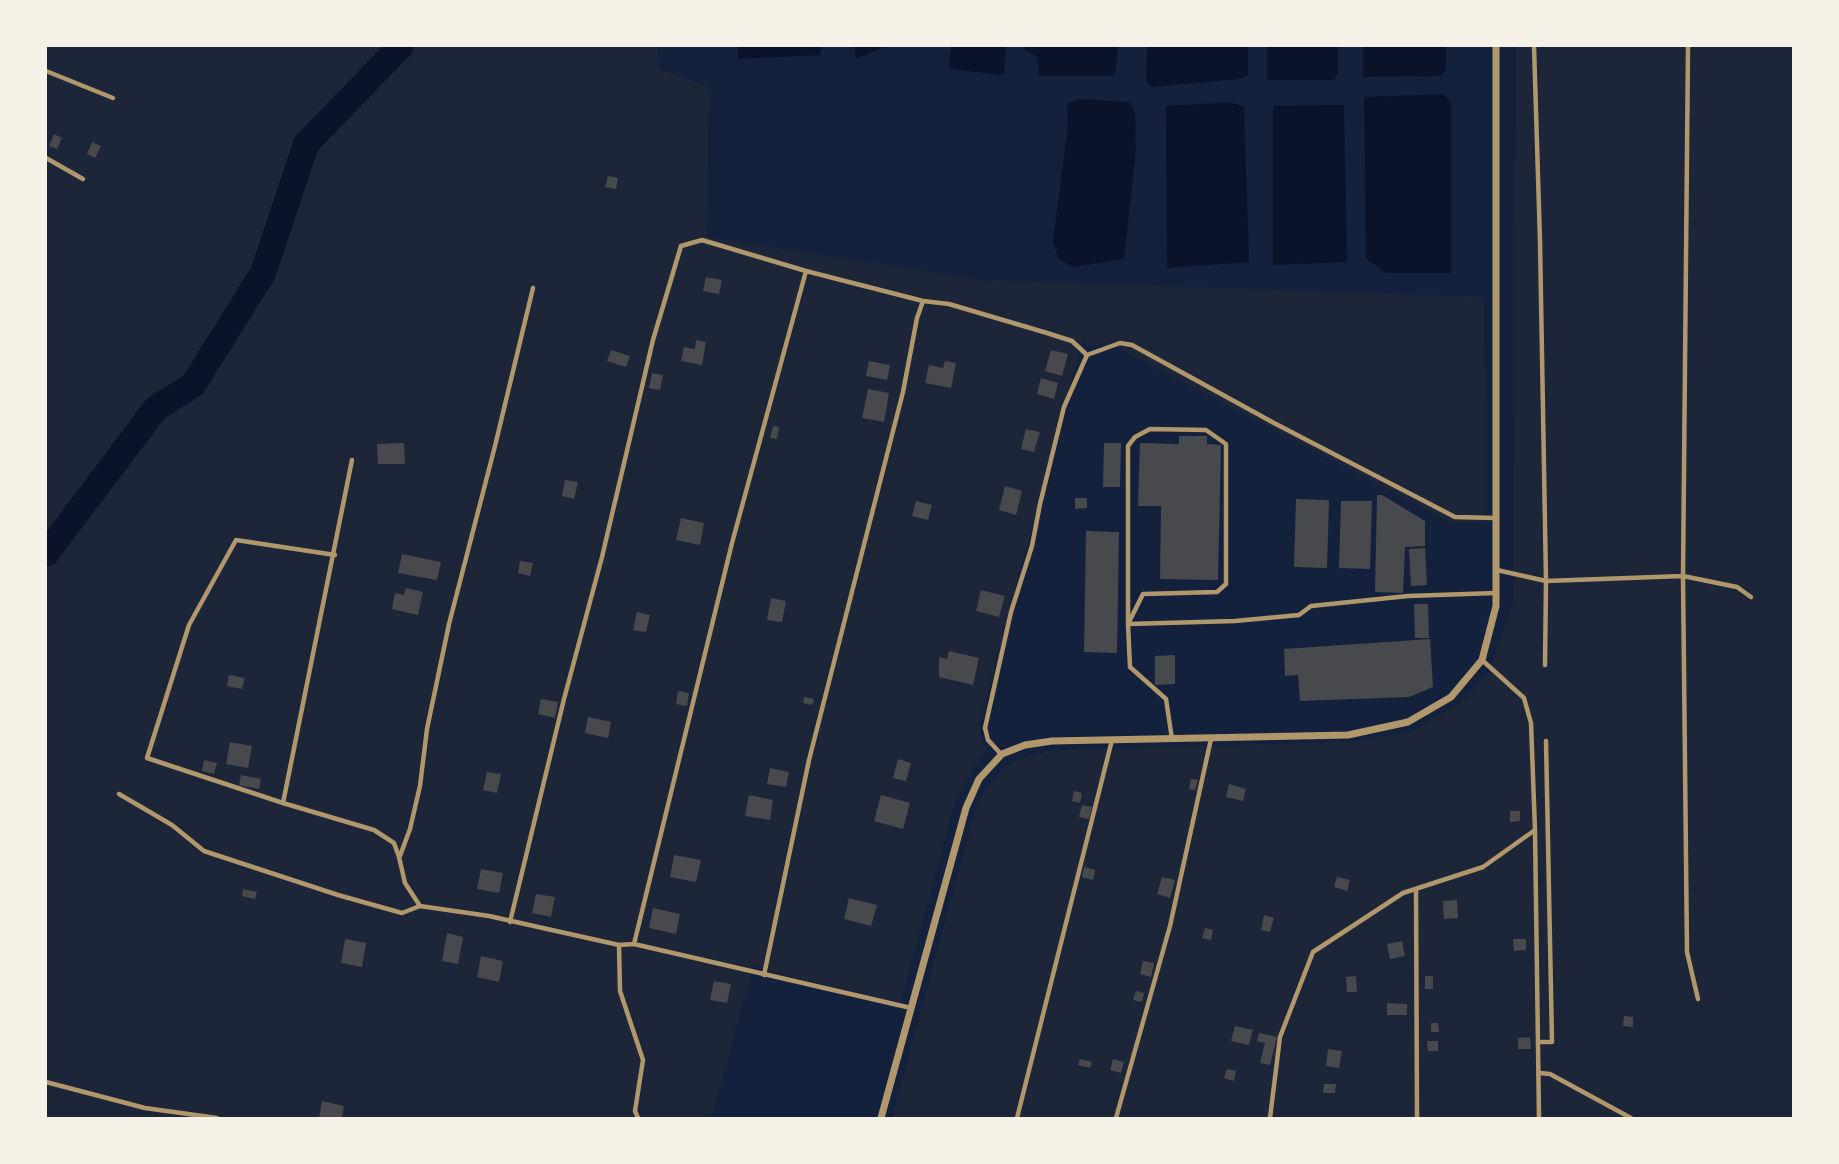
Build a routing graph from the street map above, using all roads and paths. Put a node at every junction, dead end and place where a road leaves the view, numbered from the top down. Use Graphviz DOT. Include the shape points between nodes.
graph roads {
  1 [pos="1496,46"];
  2 [pos="1534,46"];
  3 [pos="1688,46"];
  4 [pos="46,71"];
  5 [pos="113,98"];
  6 [pos="46,158"];
  7 [pos="83,179"];
  8 [pos="806,271"];
  9 [pos="533,288"];
  10 [pos="923,301"];
  11 [pos="1087,355"];
  12 [pos="352,460"];
  13 [pos="1495,518"];
  14 [pos="335,555"];
  15 [pos="1496,570"];
  16 [pos="1683,576"];
  17 [pos="1546,581"];
  18 [pos="1496,593"];
  19 [pos="1751,597"];
  20 [pos="1128,624"];
  21 [pos="1482,660"];
  22 [pos="1545,665"];
  23 [pos="1212,739"];
  24 [pos="1112,740"];
  25 [pos="1172,740"];
  26 [pos="1546,741"];
  27 [pos="1002,754"];
  28 [pos="119,794"];
  29 [pos="283,803"];
  30 [pos="1535,830"];
  31 [pos="400,857"];
  32 [pos="1416,889"];
  33 [pos="420,906"];
  34 [pos="510,922"];
  35 [pos="634,944"];
  36 [pos="619,945"];
  37 [pos="764,975"];
  38 [pos="1698,999"];
  39 [pos="912,1008"];
  40 [pos="1539,1042"];
  41 [pos="1539,1073"];
  42 [pos="46,1082"];
  43 [pos="217,1118"];
  44 [pos="638,1118"];
  45 [pos="881,1118"];
  46 [pos="1017,1118"];
  47 [pos="1116,1118"];
  48 [pos="1270,1118"];
  49 [pos="1417,1118"];
  50 [pos="1539,1118"];
  51 [pos="1631,1118"];
  1 -- 13 [label="street"];
  2 -- 17 [label="lane"];
  3 -- 16 [label="lane"];
  4 -- 5 [label="lane"];
  6 -- 7 [label="lane"];
  8 -- 10 [label="lane"];
  8 -- 34 [label="lane" via="702,240 681,246 653,340"];
  8 -- 35 [label="lane" via="732,543"];
  9 -- 31 [label="lane" via="449,624 420,786"];
  10 -- 11 [label="lane" via="950,304 1072,341"];
  10 -- 37 [label="lane" via="809,760"];
  11 -- 13 [label="lane" via="1119,344 1132,345 1455,517"];
  11 -- 27 [label="lane" via="1064,407 985,728 988,740"];
  12 -- 14 [label="lane"];
  13 -- 15 [label="street"];
  14 -- 29 [label="lane"];
  14 -- 29 [label="lane" via="236,540 189,625 147,758"];
  15 -- 17 [label="lane"];
  15 -- 18 [label="street"];
  16 -- 17 [label="lane"];
  16 -- 19 [label="lane" via="1737,587"];
  16 -- 38 [label="lane" via="1687,952"];
  17 -- 22 [label="lane"];
  18 -- 20 [label="lane" via="1311,606 1298,615 1235,621"];
  18 -- 21 [label="street"];
  20 -- 20 [label="lane" via="1128,446 1150,429 1209,432 1226,444 1226,584 1217,592 1143,594"];
  20 -- 25 [label="lane" via="1130,667 1166,699"];
  21 -- 23 [label="street" via="1451,697 1408,722 1348,735"];
  21 -- 30 [label="lane" via="1524,698 1531,723"];
  23 -- 25 [label="street"];
  23 -- 47 [label="lane" via="1170,926"];
  24 -- 25 [label="street"];
  24 -- 27 [label="street" via="1052,741"];
  24 -- 46 [label="lane"];
  26 -- 40 [label="lane" via="1552,1042"];
  27 -- 39 [label="street" via="979,779 966,808"];
  28 -- 33 [label="lane" via="172,825 204,851 402,913"];
  29 -- 31 [label="lane" via="374,830 394,844"];
  30 -- 32 [label="lane" via="1483,867"];
  30 -- 40 [label="lane"];
  31 -- 33 [label="lane" via="405,883"];
  32 -- 48 [label="lane" via="1313,953 1280,1037"];
  32 -- 49 [label="lane"];
  33 -- 34 [label="lane"];
  34 -- 36 [label="lane"];
  35 -- 36 [label="lane"];
  35 -- 37 [label="lane"];
  36 -- 44 [label="lane" via="620,991 643,1060 635,1111"];
  37 -- 39 [label="lane"];
  39 -- 45 [label="street"];
  40 -- 41 [label="lane"];
  41 -- 50 [label="lane"];
  41 -- 51 [label="lane" via="1550,1074"];
  42 -- 43 [label="lane" via="145,1108"];
}
